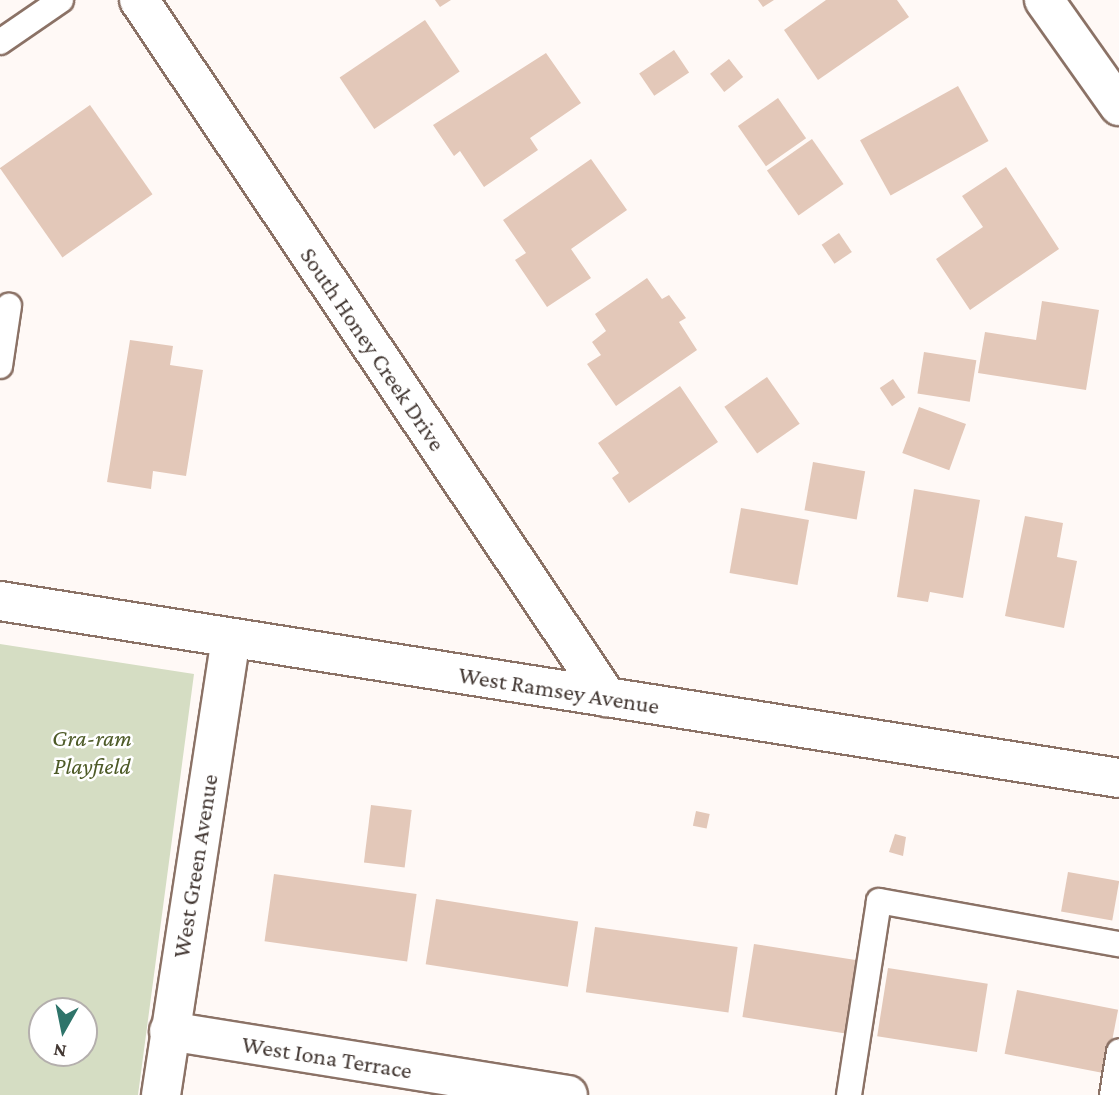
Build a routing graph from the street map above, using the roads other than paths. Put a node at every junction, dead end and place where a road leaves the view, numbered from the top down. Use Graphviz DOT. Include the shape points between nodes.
graph roads {
  1 [pos="61,0"];
  2 [pos="139,0"];
  3 [pos="1044,0"];
  4 [pos="0,43"];
  5 [pos="1119,106"];
  6 [pos="9,306"];
  7 [pos="0,366"];
  8 [pos="0,601"];
  9 [pos="231,638"];
  10 [pos="607,698"];
  11 [pos="1119,778"];
  12 [pos="1119,944"];
  13 [pos="169,1031"];
  14 [pos="1119,1052"];
  15 [pos="161,1095"];
  16 [pos="568,1095"];
  17 [pos="849,1095"];
  18 [pos="1112,1095"];
  1 -- 4 [label="lane"];
  2 -- 10 [label="street, South Honey Creek Drive"];
  3 -- 5 [label="street"];
  6 -- 7 [label="lane"];
  8 -- 9 [label="street, West Ramsey Avenue"];
  9 -- 10 [label="street, West Ramsey Avenue"];
  9 -- 13 [label="street, West Green Avenue"];
  10 -- 11 [label="street, West Ramsey Avenue"];
  12 -- 17 [label="lane" via="879,901"];
  13 -- 15 [label="street, West Green Avenue"];
  13 -- 16 [label="street, West Iona Terrace"];
  14 -- 18 [label="lane"];
}
